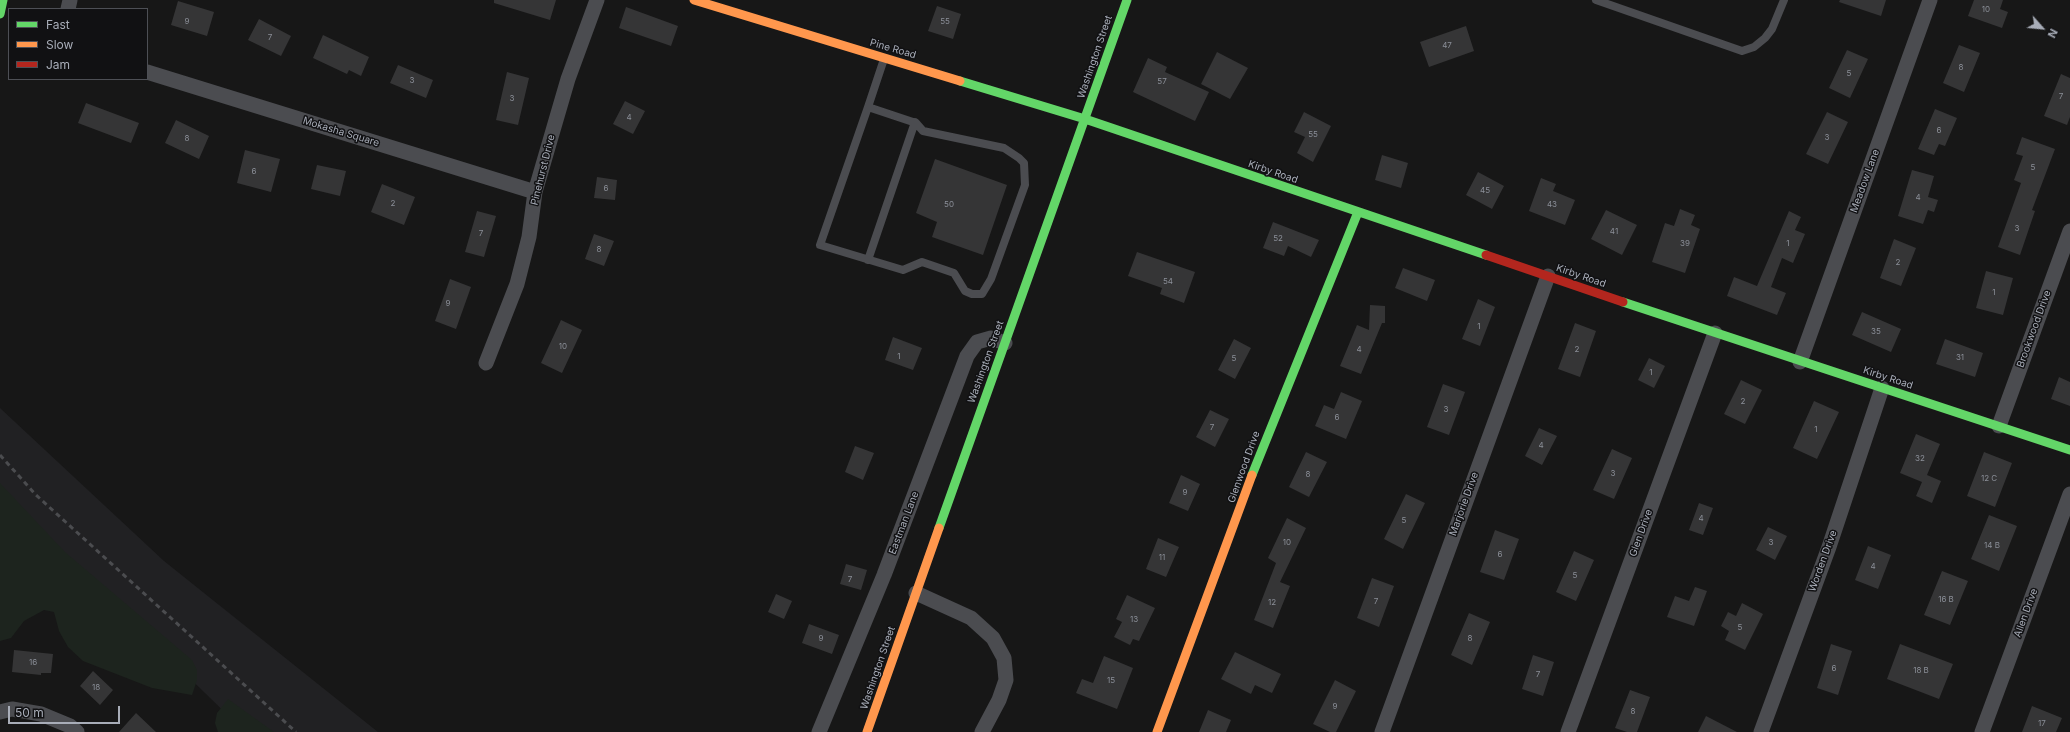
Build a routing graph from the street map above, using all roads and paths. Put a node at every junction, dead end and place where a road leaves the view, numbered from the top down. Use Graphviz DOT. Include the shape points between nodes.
graph roads {
  1 [pos="3,0"];
  2 [pos="597,0"];
  3 [pos="694,0"];
  4 [pos="1127,0"];
  5 [pos="1596,0"];
  6 [pos="1784,0"];
  7 [pos="1930,0"];
  8 [pos="0,14"];
  9 [pos="884,58"];
  10 [pos="148,72"];
  11 [pos="868,107"];
  12 [pos="1085,118"];
  13 [pos="915,122"];
  14 [pos="535,192"];
  15 [pos="1358,212"];
  16 [pos="2070,231"];
  17 [pos="868,260"];
  18 [pos="1548,276"];
  19 [pos="1715,333"];
  20 [pos="1005,343"];
  21 [pos="1800,362"];
  22 [pos="486,363"];
  23 [pos="1882,388"];
  24 [pos="1999,426"];
  25 [pos="2070,450"];
  26 [pos="2070,494"];
  27 [pos="916,593"];
  28 [pos="0,712"];
  29 [pos="77,732"];
  30 [pos="819,732"];
  31 [pos="867,732"];
  32 [pos="982,732"];
  33 [pos="1157,732"];
  34 [pos="1382,732"];
  35 [pos="1568,732"];
  36 [pos="1761,732"];
  37 [pos="1982,732"];
  1 -- 8 [label="main road"];
  2 -- 14 [label="street, Pinehurst Drive" via="568,79"];
  3 -- 9 [label="main road, Pine Road"];
  4 -- 12 [label="main road, Washington Street"];
  5 -- 6 [label="lane" via="1742,51 1754,48 1765,38 1772,29"];
  7 -- 21 [label="street, Meadow Lane"];
  9 -- 11 [label="lane"];
  9 -- 12 [label="main road, Pine Road"];
  10 -- 14 [label="street, Mokasha Square"];
  11 -- 13 [label="lane"];
  11 -- 17 [label="lane" via="820,245"];
  12 -- 15 [label="main road, Kirby Road"];
  12 -- 20 [label="main road, Washington Street"];
  13 -- 17 [label="lane"];
  13 -- 17 [label="lane" via="923,131 1004,148 1024,163 1025,185 991,279 982,294 965,291 954,273 922,262 903,270"];
  14 -- 22 [label="street, Pinehurst Drive" via="529,237 517,284"];
  15 -- 18 [label="main road, Kirby Road"];
  15 -- 33 [label="main road, Glenwood Drive" via="1265,440"];
  16 -- 24 [label="street, Brookwood Drive"];
  18 -- 19 [label="main road, Kirby Road"];
  18 -- 34 [label="street, Marjorie Drive"];
  19 -- 21 [label="main road, Kirby Road"];
  19 -- 35 [label="street, Glen Drive"];
  20 -- 27 [label="main road, Washington Street"];
  20 -- 30 [label="street, Eastman Lane" via="991,338 977,342 967,356 890,561"];
  21 -- 23 [label="main road, Kirby Road"];
  23 -- 24 [label="main road, Kirby Road"];
  23 -- 36 [label="street, Worden Drive" via="1829,547"];
  24 -- 25 [label="main road, Kirby Road"];
  26 -- 37 [label="street, Allen Drive"];
  27 -- 31 [label="main road, Washington Street"];
  27 -- 32 [label="street" via="971,618 993,638 1004,658 1006,680 999,700"];
  28 -- 29 [label="street" via="12,709 42,714 70,726"];
}
